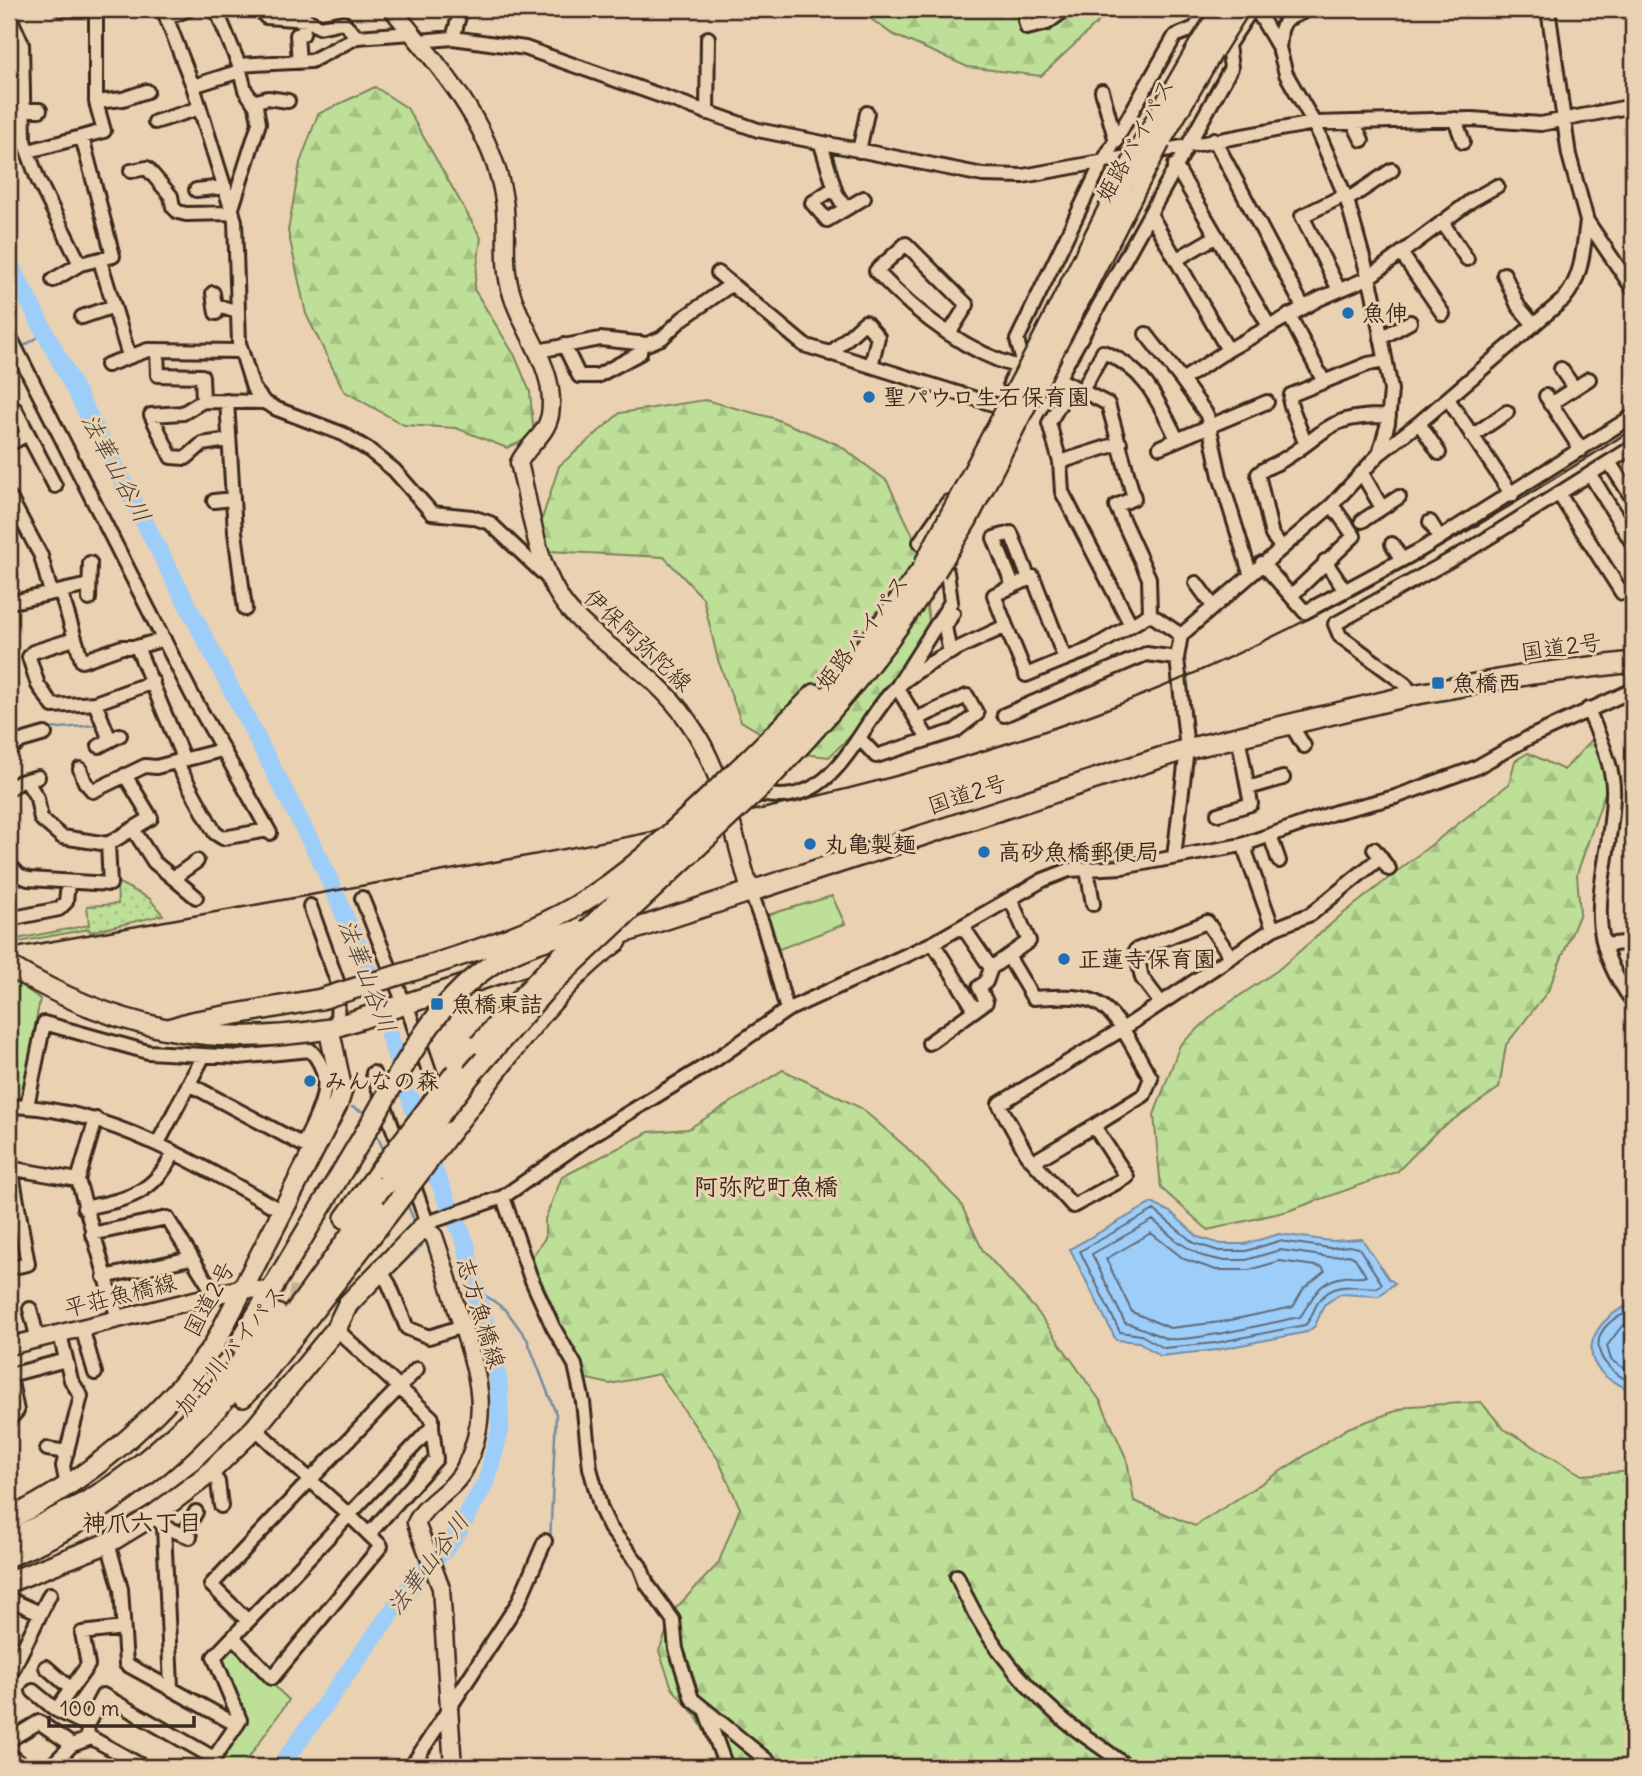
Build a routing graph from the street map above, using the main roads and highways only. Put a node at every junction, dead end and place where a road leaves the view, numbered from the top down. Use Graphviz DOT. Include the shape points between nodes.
graph roads {
  1 [pos="392,9"];
  2 [pos="1222,9"];
  3 [pos="1238,9"];
  4 [pos="1210,41"];
  5 [pos="1633,662"];
  6 [pos="755,773"];
  7 [pos="748,887"];
  8 [pos="632,930"];
  9 [pos="10,967"];
  10 [pos="338,1027"];
  11 [pos="165,1030"];
  12 [pos="384,1176"];
  13 [pos="428,1224"];
  14 [pos="243,1288"];
  15 [pos="265,1291"];
  16 [pos="9,1346"];
  17 [pos="151,1464"];
  18 [pos="9,1519"];
  19 [pos="9,1540"];
  20 [pos="9,1556"];
  21 [pos="9,1582"];
  22 [pos="457,1766"];
  1 -- 7 [label="main road, 伊保阿弥陀線" via="472,114 495,161 504,201 504,265 520,316 550,380 547,428 519,463 548,578 574,616 635,663 690,722 732,822"];
  2 -- 4 [label="highway, 姫路バイパス, bridge"];
  3 -- 4 [label="highway, 姫路バイパス, bridge"];
  4 -- 6 [label="highway, 姫路バイパス, bridge" via="1130,182 924,573 833,691"];
  5 -- 7 [label="highway, 国道2号" via="1412,695 1238,736"];
  6 -- 11 [label="highway, bridge" via="575,906 488,944 321,999"];
  6 -- 12 [label="highway, 姫路バイパス, bridge" via="539,978 433,1100"];
  7 -- 8 [label="highway, 国道2号"];
  7 -- 17 [label="highway, bridge" via="525,947 496,962 454,996 417,1044 247,1335"];
  8 -- 10 [label="highway, 国道2号"];
  8 -- 17 [label="highway, bridge" via="579,975 450,1132 262,1377 188,1450"];
  9 -- 11 [label="highway, 国道2号" via="98,1011"];
  10 -- 11 [label="highway, 国道2号" via="239,1038"];
  10 -- 14 [label="highway, 国道2号" via="342,1090"];
  12 -- 17 [label="highway, 加古川バイパス" via="230,1376"];
  13 -- 21 [label="highway" via="385,1277 344,1301 340,1333 259,1432 214,1476 159,1521"];
  13 -- 22 [label="main road, 志方魚橋線" via="477,1365 480,1401 464,1471 450,1491 419,1517 418,1535 441,1588"];
  14 -- 15 [label="main road"];
  14 -- 16 [label="main road, 平荘魚橋線" via="82,1328 61,1338"];
  14 -- 18 [label="highway, 国道2号" via="213,1347 146,1424 67,1486"];
  17 -- 19 [label="highway, 加古川バイパス"];
  17 -- 20 [label="highway, 加古川バイパス" via="80,1522"];
}
